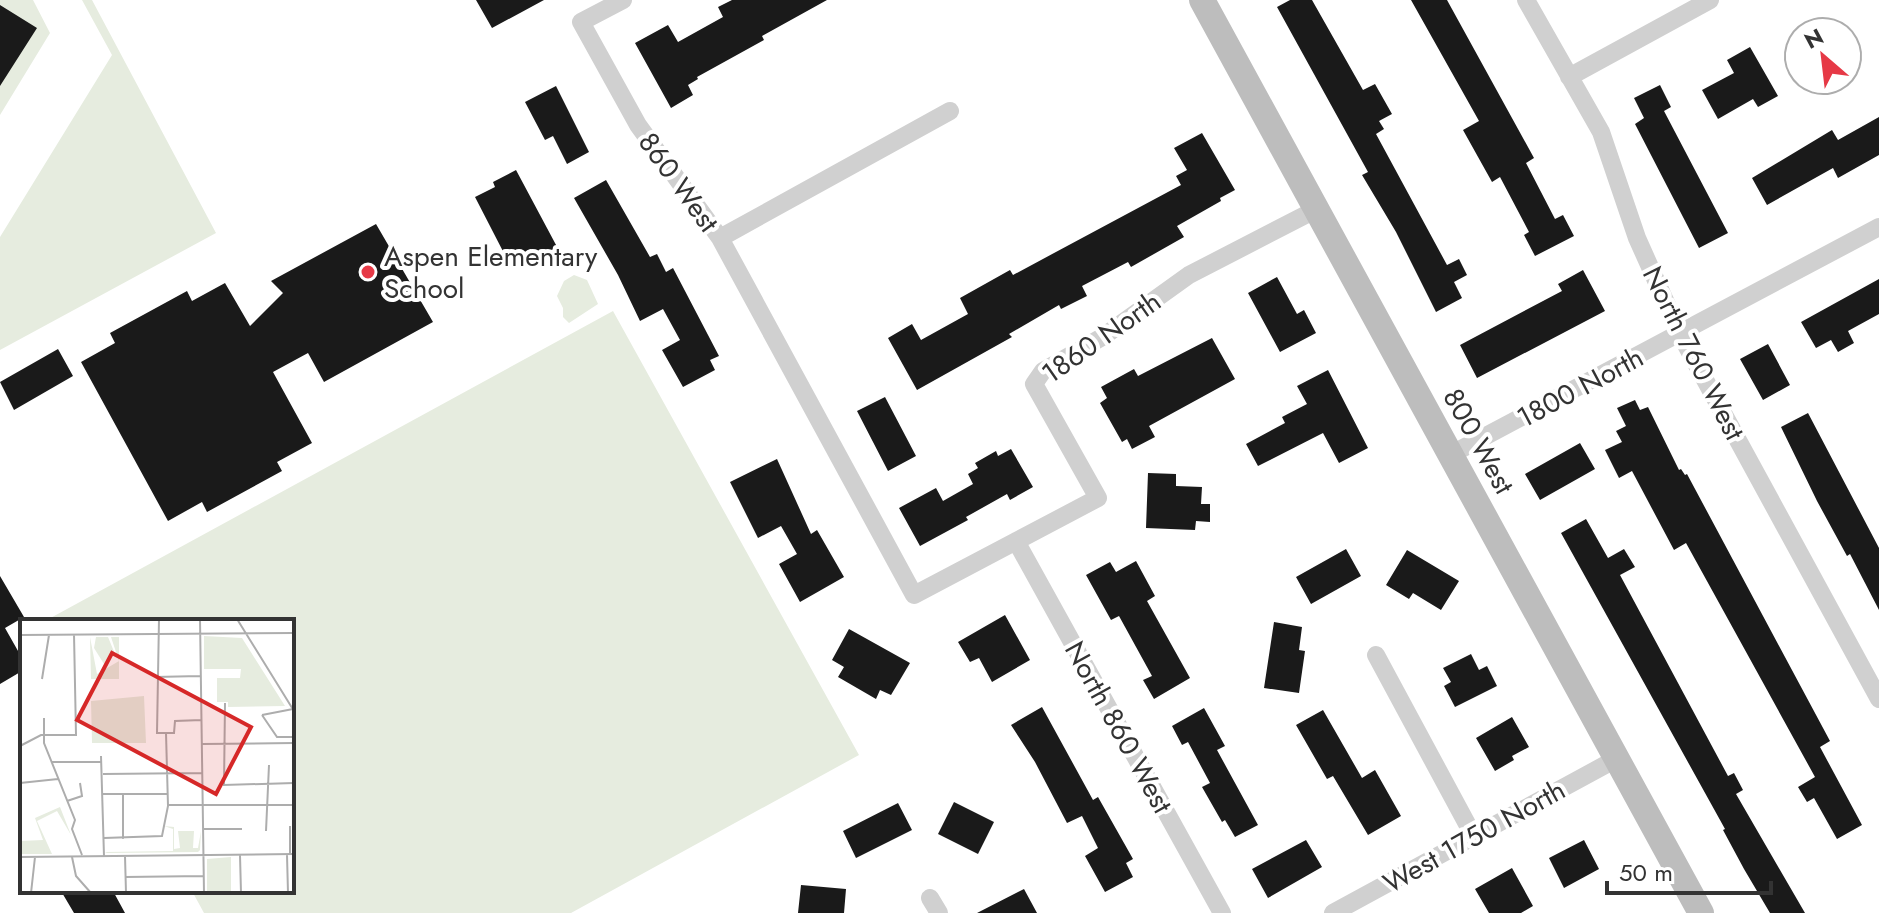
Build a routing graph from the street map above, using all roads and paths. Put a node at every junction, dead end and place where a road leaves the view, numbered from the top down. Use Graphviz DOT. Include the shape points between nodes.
graph roads {
  1 [pos="583,0"];
  2 [pos="623,0"];
  3 [pos="1202,0"];
  4 [pos="1526,0"];
  5 [pos="1710,0"];
  6 [pos="581,22"];
  7 [pos="1569,77"];
  8 [pos="950,111"];
  9 [pos="1317,209"];
  10 [pos="1879,227"];
  11 [pos="720,238"];
  12 [pos="1680,334"];
  13 [pos="1450,455"];
  14 [pos="856,490"];
  15 [pos="1016,541"];
  16 [pos="1376,655"];
  17 [pos="1879,699"];
  18 [pos="1616,759"];
  19 [pos="1473,835"];
  20 [pos="1222,913"];
  21 [pos="1333,913"];
  22 [pos="1701,913"];
  1 -- 6 [label="street"];
  2 -- 6 [label="street"];
  3 -- 9 [label="street, 800 West"];
  4 -- 7 [label="street, North 760 West"];
  5 -- 7 [label="street"];
  6 -- 11 [label="street, 860 West" via="638,125"];
  7 -- 12 [label="street, North 760 West" via="1601,132 1637,238"];
  8 -- 11 [label="street"];
  9 -- 13 [label="street, 800 West"];
  9 -- 15 [label="street, 1860 North" via="1189,275 1104,336 1043,371 1034,384 1098,498"];
  10 -- 12 [label="street, 1800 North"];
  11 -- 14 [label="street, 860 West"];
  12 -- 13 [label="street, 1800 North"];
  12 -- 17 [label="street, North 760 West"];
  13 -- 18 [label="street, 800 West"];
  14 -- 15 [label="street, 1860 North" via="914,595"];
  15 -- 20 [label="street, North 860 West"];
  16 -- 19 [label="street"];
  18 -- 19 [label="street, West 1750 North"];
  18 -- 22 [label="street, 800 West"];
  19 -- 21 [label="street, West 1750 North"];
}
